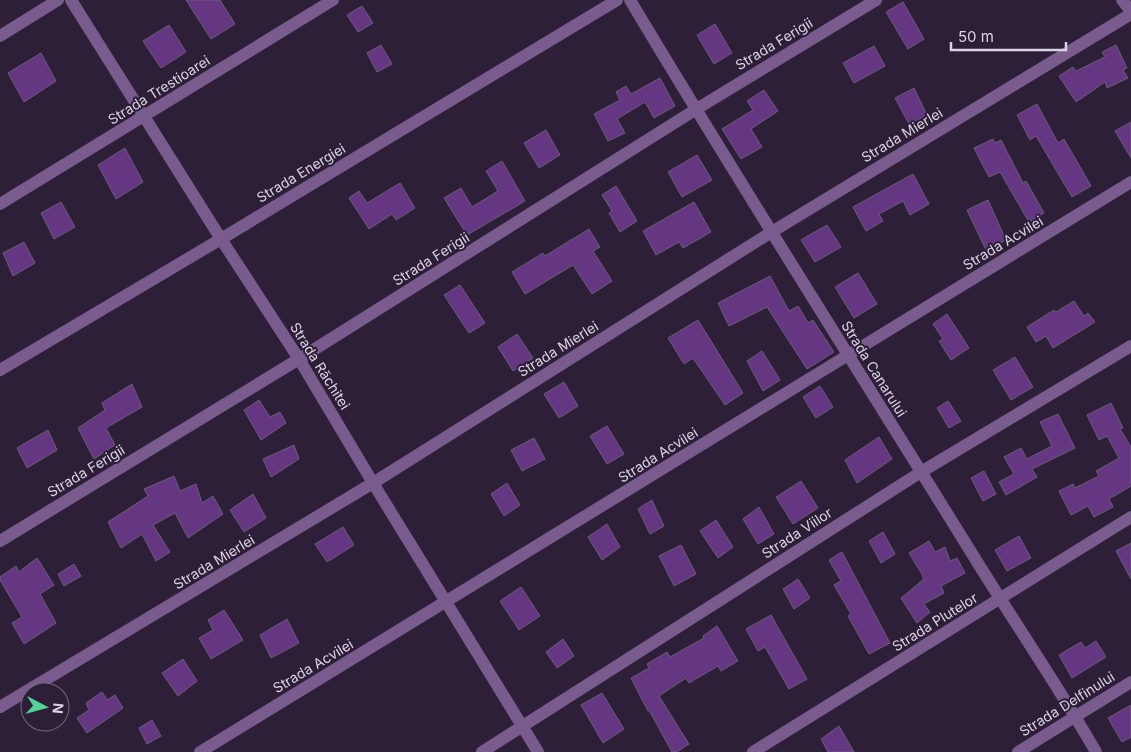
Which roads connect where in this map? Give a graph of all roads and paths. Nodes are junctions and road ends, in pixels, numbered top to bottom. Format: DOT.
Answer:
graph roads {
  1 [pos="58,0"];
  2 [pos="71,0"];
  3 [pos="333,0"];
  4 [pos="617,0"];
  5 [pos="630,0"];
  6 [pos="876,0"];
  7 [pos="1122,0"];
  8 [pos="1131,13"];
  9 [pos="0,36"];
  10 [pos="696,110"];
  11 [pos="143,117"];
  12 [pos="1131,182"];
  13 [pos="0,204"];
  14 [pos="770,232"];
  15 [pos="220,239"];
  16 [pos="1131,346"];
  17 [pos="847,355"];
  18 [pos="300,358"];
  19 [pos="0,370"];
  20 [pos="921,472"];
  21 [pos="373,484"];
  22 [pos="1131,517"];
  23 [pos="0,541"];
  24 [pos="1000,599"];
  25 [pos="447,602"];
  26 [pos="1131,682"];
  27 [pos="0,708"];
  28 [pos="1075,716"];
  29 [pos="522,728"];
  30 [pos="200,752"];
  31 [pos="482,752"];
  32 [pos="538,752"];
  33 [pos="754,752"];
  34 [pos="1018,752"];
  35 [pos="1096,752"];
  1 -- 9 [label="street"];
  2 -- 11 [label="street, Strada Răchitei"];
  3 -- 11 [label="street, Strada Trestioarei"];
  4 -- 15 [label="street, Strada Energiei"];
  5 -- 10 [label="street, Strada Canarului"];
  6 -- 10 [label="street, Strada Ferigii"];
  7 -- 8 [label="street"];
  8 -- 14 [label="street, Strada Mierlei"];
  10 -- 14 [label="street, Strada Canarului"];
  10 -- 18 [label="street, Strada Ferigii"];
  11 -- 13 [label="street, Strada Trestioarei"];
  11 -- 15 [label="street, Strada Răchitei"];
  12 -- 17 [label="street, Strada Acvilei"];
  14 -- 17 [label="street, Strada Canarului"];
  14 -- 21 [label="street, Strada Mierlei"];
  15 -- 18 [label="street, Strada Răchitei"];
  15 -- 19 [label="street, Strada Energiei"];
  16 -- 20 [label="street, Strada Viilor"];
  17 -- 20 [label="street, Strada Canarului"];
  17 -- 25 [label="street, Strada Acvilei"];
  18 -- 21 [label="street, Strada Răchitei"];
  18 -- 23 [label="street, Strada Ferigii"];
  20 -- 24 [label="street, Strada Canarului"];
  20 -- 29 [label="street, Strada Viilor"];
  21 -- 25 [label="street, Strada Răchitei"];
  21 -- 27 [label="street, Strada Mierlei"];
  22 -- 24 [label="street, Strada Plutelor"];
  24 -- 28 [label="street, Strada Canarului"];
  24 -- 33 [label="street, Strada Plutelor"];
  25 -- 29 [label="street, Strada Răchitei"];
  25 -- 30 [label="street, Strada Acvilei"];
  26 -- 28 [label="street, Strada Delfinului"];
  28 -- 34 [label="street, Strada Delfinului"];
  28 -- 35 [label="street, Strada Canarului"];
  29 -- 31 [label="street, Strada Viilor"];
  29 -- 32 [label="street, Strada Răchitei"];
}
